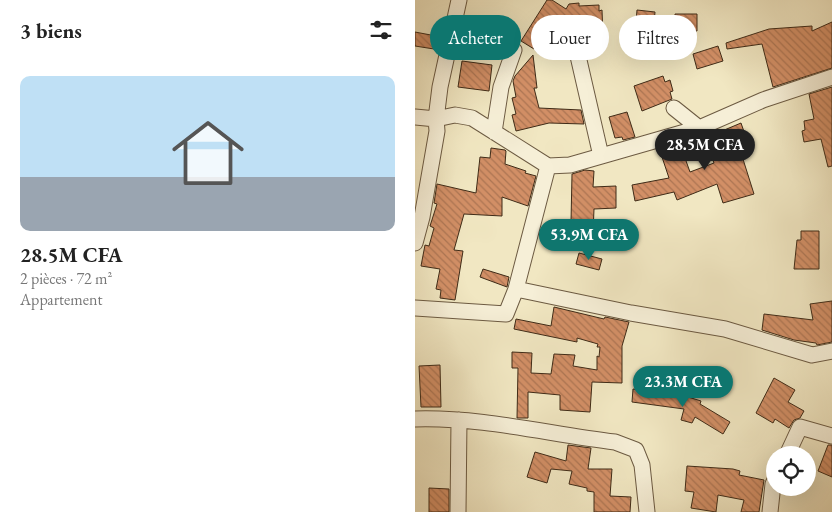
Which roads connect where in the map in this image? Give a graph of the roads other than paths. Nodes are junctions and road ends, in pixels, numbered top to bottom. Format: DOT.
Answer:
graph roads {
  1 [pos="459,0"];
  2 [pos="510,60"];
  3 [pos="579,60"];
  4 [pos="832,77"];
  5 [pos="674,108"];
  6 [pos="415,117"];
  7 [pos="436,119"];
  8 [pos="699,128"];
  9 [pos="494,132"];
  10 [pos="601,156"];
  11 [pos="548,166"];
  12 [pos="415,243"];
  13 [pos="516,289"];
  14 [pos="415,308"];
  15 [pos="832,351"];
  16 [pos="415,419"];
  17 [pos="459,420"];
  18 [pos="832,436"];
  19 [pos="791,446"];
  20 [pos="772,496"];
  21 [pos="458,512"];
  22 [pos="647,512"];
  23 [pos="770,512"];
  1 -- 7 [label="street"];
  2 -- 9 [label="street"];
  3 -- 10 [label="street"];
  4 -- 8 [label="street"];
  5 -- 8 [label="street"];
  6 -- 7 [label="street"];
  7 -- 9 [label="street"];
  7 -- 12 [label="street"];
  8 -- 10 [label="street"];
  9 -- 11 [label="street"];
  10 -- 11 [label="street"];
  11 -- 13 [label="street"];
  13 -- 14 [label="street"];
  13 -- 15 [label="street"];
  16 -- 17 [label="street"];
  17 -- 21 [label="street"];
  17 -- 22 [label="street"];
  18 -- 19 [label="street"];
  20 -- 23 [label="street"];
}
